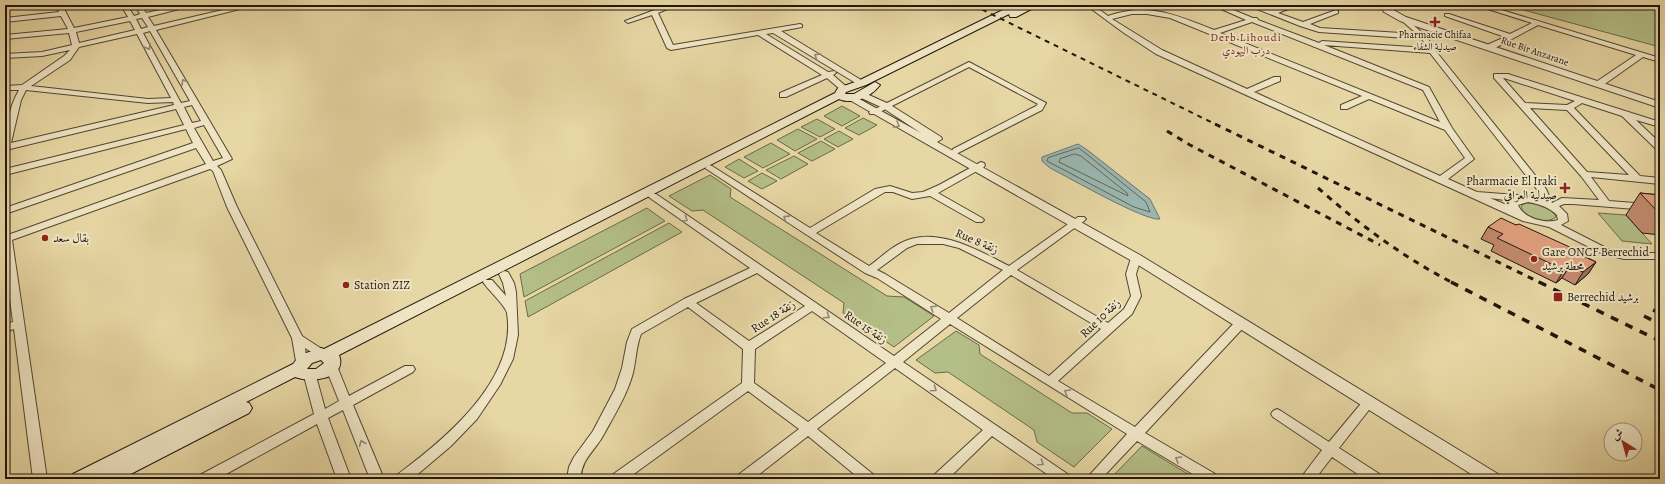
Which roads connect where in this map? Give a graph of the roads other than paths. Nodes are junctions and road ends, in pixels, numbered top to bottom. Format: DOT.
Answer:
graph roads {
  1 [pos="59,5"];
  2 [pos="124,5"];
  3 [pos="138,5"];
  4 [pos="192,5"];
  5 [pos="253,5"];
  6 [pos="1020,5"];
  7 [pos="1034,5"];
  8 [pos="1089,5"];
  9 [pos="1215,5"];
  10 [pos="1250,5"];
  11 [pos="1295,5"];
  12 [pos="1384,5"];
  13 [pos="1396,5"];
  14 [pos="1478,5"];
  15 [pos="671,6"];
  16 [pos="654,12"];
  17 [pos="1336,12"];
  18 [pos="1271,13"];
  19 [pos="63,14"];
  20 [pos="1447,15"];
  21 [pos="144,16"];
  22 [pos="132,18"];
  23 [pos="1108,18"];
  24 [pos="1403,19"];
  25 [pos="5,20"];
  26 [pos="1252,20"];
  27 [pos="628,21"];
  28 [pos="1538,23"];
  29 [pos="1302,25"];
  30 [pos="800,26"];
  31 [pos="151,29"];
  32 [pos="774,30"];
  33 [pos="72,31"];
  34 [pos="139,32"];
  35 [pos="759,33"];
  36 [pos="1213,33"];
  37 [pos="1512,36"];
  38 [pos="5,37"];
  39 [pos="1424,37"];
  40 [pos="1312,42"];
  41 [pos="76,46"];
  42 [pos="1490,47"];
  43 [pos="1432,51"];
  44 [pos="1641,55"];
  45 [pos="5,56"];
  46 [pos="1660,60"];
  47 [pos="839,70"];
  48 [pos="828,75"];
  49 [pos="1277,79"];
  50 [pos="1599,84"];
  51 [pos="24,87"];
  52 [pos="5,88"];
  53 [pos="852,92"];
  54 [pos="1247,92"];
  55 [pos="783,95"];
  56 [pos="1368,96"];
  57 [pos="1581,100"];
  58 [pos="195,102"];
  59 [pos="178,103"];
  60 [pos="1522,105"];
  61 [pos="1660,105"];
  62 [pos="886,106"];
  63 [pos="1344,107"];
  64 [pos="1569,108"];
  65 [pos="873,112"];
  66 [pos="1625,114"];
  67 [pos="9,118"];
  68 [pos="206,122"];
  69 [pos="1660,125"];
  70 [pos="190,126"];
  71 [pos="1448,128"];
  72 [pos="198,144"];
  73 [pos="5,148"];
  74 [pos="1660,148"];
  75 [pos="956,151"];
  76 [pos="214,167"];
  77 [pos="978,167"];
  78 [pos="709,168"];
  79 [pos="5,172"];
  80 [pos="1584,174"];
  81 [pos="1637,178"];
  82 [pos="1440,180"];
  83 [pos="1660,181"];
  84 [pos="930,192"];
  85 [pos="1468,192"];
  86 [pos="653,196"];
  87 [pos="1528,200"];
  88 [pos="1606,203"];
  89 [pos="1549,205"];
  90 [pos="1660,208"];
  91 [pos="5,212"];
  92 [pos="1527,218"];
  93 [pos="978,220"];
  94 [pos="1077,221"];
  95 [pos="1551,224"];
  96 [pos="809,233"];
  97 [pos="6,238"];
  98 [pos="1660,256"];
  99 [pos="1136,258"];
  100 [pos="757,269"];
  101 [pos="1010,270"];
  102 [pos="869,271"];
  103 [pos="504,274"];
  104 [pos="488,282"];
  105 [pos="1191,290"];
  106 [pos="688,302"];
  107 [pos="812,306"];
  108 [pos="512,311"];
  109 [pos="950,319"];
  110 [pos="19,324"];
  111 [pos="1240,324"];
  112 [pos="5,328"];
  113 [pos="1109,329"];
  114 [pos="298,338"];
  115 [pos="749,347"];
  116 [pos="328,359"];
  117 [pos="895,362"];
  118 [pos="409,369"];
  119 [pos="304,371"];
  120 [pos="1050,382"];
  121 [pos="748,385"];
  122 [pos="1368,403"];
  123 [pos="345,404"];
  124 [pos="1277,414"];
  125 [pos="321,417"];
  126 [pos="808,429"];
  127 [pos="992,429"];
  128 [pos="1136,433"];
  129 [pos="1330,450"];
  130 [pos="40,479"];
  131 [pos="80,479"];
  132 [pos="104,479"];
  133 [pos="205,479"];
  134 [pos="344,479"];
  135 [pos="377,479"];
  136 [pos="402,479"];
  137 [pos="574,479"];
  138 [pos="617,479"];
  139 [pos="743,479"];
  140 [pos="869,479"];
  141 [pos="939,479"];
  142 [pos="1064,479"];
  143 [pos="1093,479"];
  144 [pos="1212,479"];
  145 [pos="1307,479"];
  146 [pos="1376,479"];
  147 [pos="1492,479"];
  1 -- 19 [label="street"];
  2 -- 22 [label="street"];
  3 -- 21 [label="street"];
  4 -- 21 [label="street"];
  5 -- 31 [label="street"];
  6 -- 53 [label="main road"];
  7 -- 53 [label="main road"];
  8 -- 23 [label="street"];
  9 -- 26 [label="street"];
  10 -- 18 [label="street"];
  11 -- 18 [label="street"];
  12 -- 24 [label="street, Rue Bir Anzarane"];
  13 -- 24 [label="street"];
  14 -- 28 [label="street"];
  15 -- 16 [label="street"];
  16 -- 27 [label="street"];
  16 -- 35 [label="street"];
  17 -- 29 [label="street"];
  18 -- 26 [label="street"];
  18 -- 29 [label="street"];
  19 -- 25 [label="street"];
  19 -- 33 [label="street"];
  20 -- 37 [label="street"];
  21 -- 22 [label="street"];
  21 -- 31 [label="street"];
  22 -- 33 [label="street"];
  22 -- 34 [label="street"];
  23 -- 36 [label="street"];
  23 -- 54 [label="street"];
  24 -- 39 [label="street"];
  24 -- 42 [label="street, Rue Bir Anzarane"];
  26 -- 36 [label="street"];
  26 -- 40 [label="street"];
  28 -- 37 [label="street"];
  28 -- 44 [label="street"];
  29 -- 39 [label="street"];
  30 -- 32 [label="street"];
  31 -- 34 [label="street"];
  58 -- 31 [label="street, one-way"];
  32 -- 35 [label="street"];
  47 -- 32 [label="street, one-way"];
  33 -- 38 [label="street"];
  33 -- 41 [label="street"];
  34 -- 41 [label="street"];
  34 -- 59 [label="street, one-way"];
  35 -- 48 [label="street"];
  36 -- 56 [label="street"];
  37 -- 42 [label="street"];
  39 -- 43 [label="street"];
  40 -- 43 [label="street"];
  40 -- 71 [label="street"];
  41 -- 45 [label="street"];
  41 -- 51 [label="street"];
  42 -- 50 [label="street, Rue Bir Anzarane"];
  43 -- 89 [label="street"];
  44 -- 46 [label="street"];
  44 -- 50 [label="street"];
  47 -- 48 [label="street"];
  47 -- 53 [label="street"];
  48 -- 53 [label="street"];
  48 -- 55 [label="street"];
  49 -- 54 [label="street"];
  50 -- 61 [label="street, Rue Bir Anzarane"];
  51 -- 52 [label="street"];
  51 -- 59 [label="street"];
  51 -- 67 [label="street"];
  53 -- 62 [label="street"];
  53 -- 65 [label="street"];
  53 -- 78 [label="main road"];
  53 -- 116 [label="main road"];
  54 -- 82 [label="street"];
  56 -- 63 [label="street"];
  56 -- 71 [label="street"];
  57 -- 60 [label="street"];
  57 -- 64 [label="street"];
  57 -- 66 [label="street"];
  58 -- 59 [label="street"];
  58 -- 68 [label="street"];
  59 -- 70 [label="street"];
  59 -- 73 [label="street"];
  60 -- 64 [label="street"];
  60 -- 80 [label="street"];
  62 -- 65 [label="street"];
  62 -- 75 [label="street"];
  62 -- 75 [label="street"];
  64 -- 81 [label="street"];
  65 -- 77 [label="street, one-way"];
  66 -- 69 [label="street"];
  66 -- 74 [label="street"];
  67 -- 73 [label="street"];
  68 -- 70 [label="street"];
  68 -- 76 [label="street"];
  70 -- 72 [label="street"];
  70 -- 79 [label="street"];
  71 -- 82 [label="street"];
  72 -- 76 [label="street"];
  72 -- 91 [label="street"];
  75 -- 77 [label="street"];
  76 -- 97 [label="street"];
  76 -- 114 [label="street"];
  77 -- 84 [label="street"];
  77 -- 94 [label="street"];
  78 -- 86 [label="main road"];
  96 -- 78 [label="street, one-way"];
  80 -- 81 [label="street"];
  80 -- 88 [label="street"];
  81 -- 83 [label="street"];
  82 -- 85 [label="street"];
  84 -- 93 [label="street"];
  84 -- 96 [label="street"];
  85 -- 87 [label="street"];
  85 -- 92 [label="street"];
  86 -- 100 [label="street, Rue 15 زنقة, one-way"];
  86 -- 103 [label="main road"];
  87 -- 89 [label="street"];
  87 -- 92 [label="street"];
  88 -- 89 [label="street"];
  88 -- 90 [label="street"];
  89 -- 95 [label="street"];
  92 -- 95 [label="street"];
  94 -- 99 [label="street"];
  94 -- 101 [label="street"];
  94 -- 105 [label="street"];
  95 -- 98 [label="street"];
  96 -- 102 [label="street"];
  97 -- 110 [label="street"];
  99 -- 105 [label="street"];
  99 -- 113 [label="street, Rue 10 زنقة"];
  100 -- 106 [label="street"];
  100 -- 107 [label="street, Rue 15 زنقة"];
  101 -- 102 [label="street, Rue 8 زنقة"];
  101 -- 109 [label="street"];
  101 -- 113 [label="street, Rue 8 زنقة"];
  109 -- 102 [label="street, one-way"];
  103 -- 104 [label="main road"];
  103 -- 108 [label="street"];
  104 -- 108 [label="street"];
  104 -- 116 [label="main road"];
  105 -- 111 [label="street"];
  106 -- 115 [label="street"];
  106 -- 137 [label="street"];
  107 -- 115 [label="street, Rue 18 زنقة"];
  107 -- 117 [label="street, Rue 15 زنقة, one-way"];
  108 -- 136 [label="street"];
  109 -- 117 [label="street"];
  109 -- 120 [label="street"];
  110 -- 112 [label="street"];
  110 -- 130 [label="street"];
  111 -- 122 [label="street"];
  111 -- 128 [label="street"];
  113 -- 120 [label="street, Rue 10 زنقة"];
  114 -- 116 [label="street"];
  114 -- 119 [label="street"];
  115 -- 121 [label="street"];
  116 -- 119 [label="main road"];
  116 -- 123 [label="street"];
  117 -- 126 [label="street"];
  117 -- 127 [label="street, Rue 15 زنقة, one-way"];
  118 -- 123 [label="street"];
  119 -- 125 [label="street"];
  119 -- 131 [label="main road"];
  119 -- 132 [label="main road"];
  128 -- 120 [label="street, one-way"];
  121 -- 126 [label="street"];
  121 -- 138 [label="street"];
  122 -- 129 [label="street"];
  122 -- 147 [label="street"];
  123 -- 125 [label="street"];
  135 -- 123 [label="street, one-way"];
  124 -- 129 [label="street"];
  125 -- 133 [label="street"];
  125 -- 134 [label="street"];
  126 -- 139 [label="street"];
  126 -- 140 [label="street"];
  127 -- 141 [label="street"];
  127 -- 142 [label="street, Rue 15 زنقة, one-way"];
  128 -- 143 [label="street"];
  144 -- 128 [label="street, one-way"];
  129 -- 145 [label="street"];
  129 -- 146 [label="street"];
}
